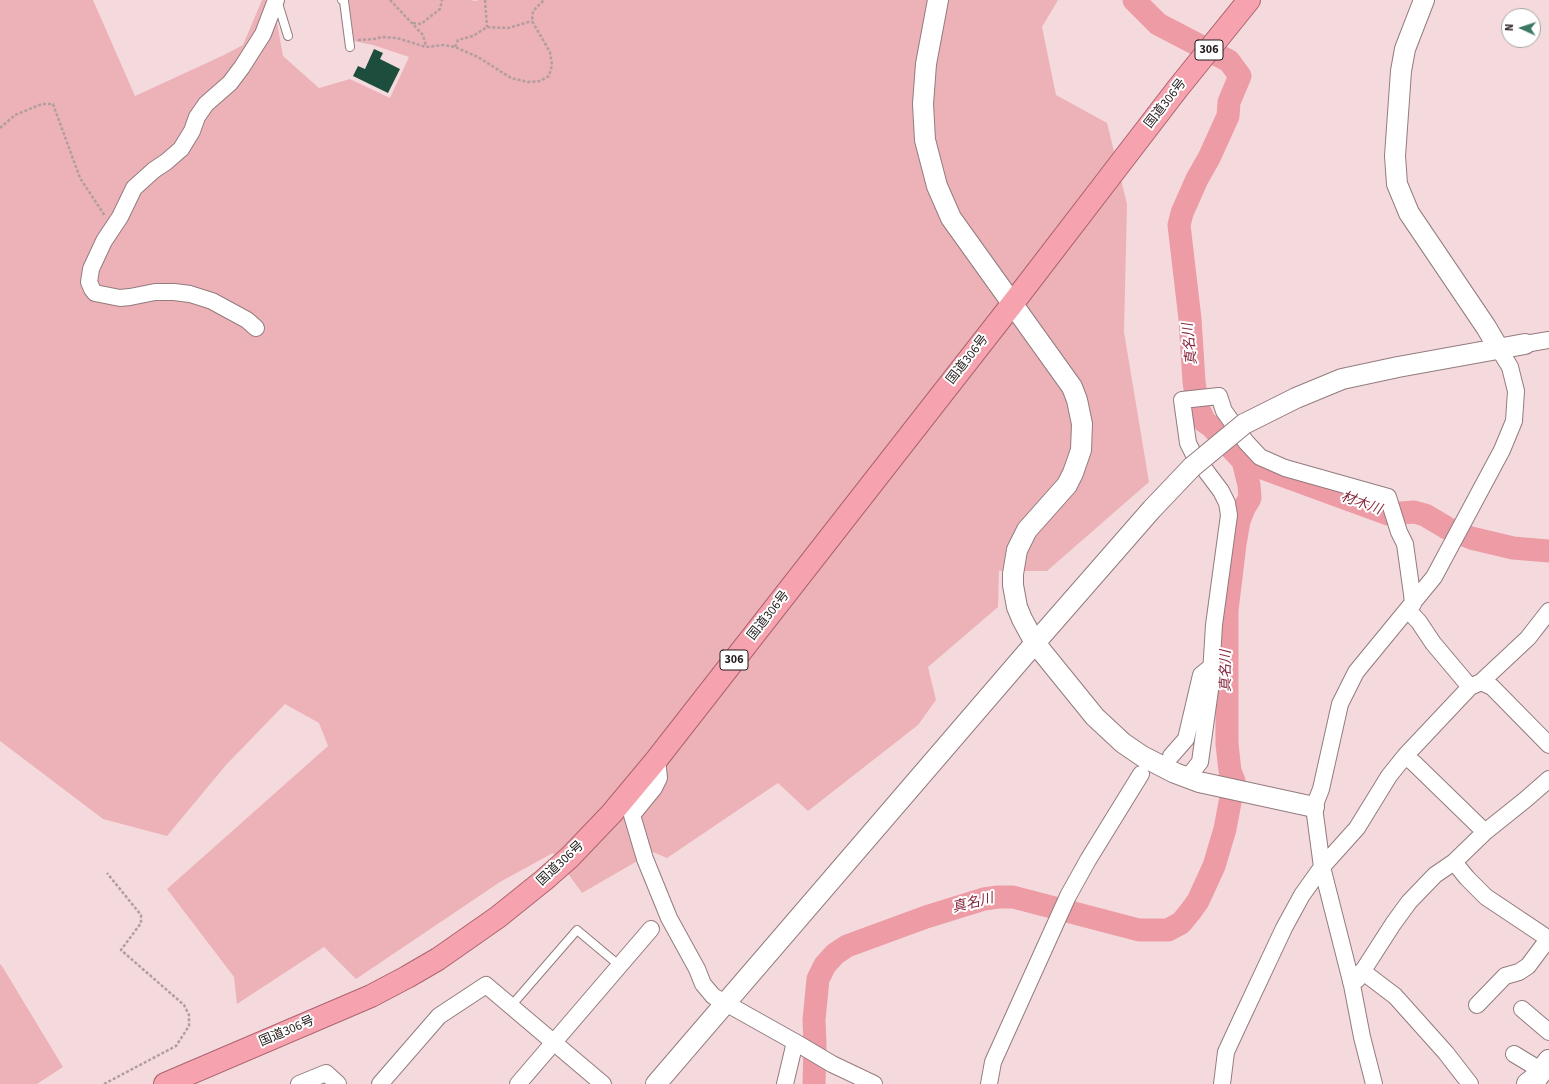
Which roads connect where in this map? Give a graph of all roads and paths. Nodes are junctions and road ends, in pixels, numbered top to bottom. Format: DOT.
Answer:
graph roads {
  1 [pos="277,0"];
  2 [pos="342,0"];
  3 [pos="390,0"];
  4 [pos="442,0"];
  5 [pos="485,0"];
  6 [pos="542,0"];
  7 [pos="938,0"];
  8 [pos="1424,0"];
  9 [pos="1244,6"];
  10 [pos="532,21"];
  11 [pos="412,23"];
  12 [pos="487,28"];
  13 [pos="288,36"];
  14 [pos="358,40"];
  15 [pos="350,47"];
  16 [pos="426,47"];
  17 [pos="455,47"];
  18 [pos="0,128"];
  19 [pos="112,227"];
  20 [pos="1013,303"];
  21 [pos="256,328"];
  22 [pos="1549,340"];
  23 [pos="1525,344"];
  24 [pos="1499,349"];
  25 [pos="1410,607"];
  26 [pos="1549,611"];
  27 [pos="1035,644"];
  28 [pos="1212,666"];
  29 [pos="1476,684"];
  30 [pos="1549,745"];
  31 [pos="1171,756"];
  32 [pos="1405,756"];
  33 [pos="657,759"];
  34 [pos="1141,774"];
  35 [pos="1180,776"];
  36 [pos="1549,779"];
  37 [pos="1314,807"];
  38 [pos="1485,832"];
  39 [pos="1454,862"];
  40 [pos="1322,867"];
  41 [pos="107,873"];
  42 [pos="651,928"];
  43 [pos="1549,938"];
  44 [pos="620,966"];
  45 [pos="1356,976"];
  46 [pos="726,1003"];
  47 [pos="1477,1005"];
  48 [pos="511,1006"];
  49 [pos="1522,1009"];
  50 [pos="1549,1032"];
  51 [pos="554,1042"];
  52 [pos="799,1044"];
  53 [pos="1514,1054"];
  54 [pos="1540,1072"];
  55 [pos="104,1084"];
  56 [pos="165,1084"];
  57 [pos="299,1084"];
  58 [pos="338,1084"];
  59 [pos="380,1084"];
  60 [pos="518,1084"];
  61 [pos="603,1084"];
  62 [pos="656,1084"];
  63 [pos="786,1084"];
  64 [pos="874,1084"];
  65 [pos="989,1084"];
  66 [pos="1222,1084"];
  67 [pos="1374,1084"];
  68 [pos="1470,1084"];
  1 -- 13 [label="lane"];
  1 -- 19 [label="street"];
  2 -- 15 [label="lane"];
  3 -- 11 [label="path"];
  4 -- 11 [label="path"];
  5 -- 12 [label="path"];
  6 -- 10 [label="path"];
  7 -- 20 [label="street"];
  8 -- 24 [label="street"];
  9 -- 20 [label="highway, 国道306号 / 306"];
  10 -- 12 [label="path"];
  10 -- 17 [label="path"];
  11 -- 16 [label="path"];
  12 -- 17 [label="path"];
  14 -- 16 [label="path"];
  16 -- 17 [label="path"];
  18 -- 19 [label="path"];
  19 -- 21 [label="street"];
  20 -- 27 [label="street"];
  20 -- 33 [label="highway, 国道306号 / 306"];
  22 -- 23 [label="street"];
  23 -- 24 [label="street"];
  24 -- 25 [label="street"];
  24 -- 27 [label="street, bridge"];
  25 -- 28 [label="street"];
  25 -- 29 [label="street"];
  25 -- 37 [label="street"];
  26 -- 29 [label="street"];
  27 -- 35 [label="street"];
  27 -- 46 [label="street"];
  28 -- 31 [label="street"];
  28 -- 35 [label="street"];
  29 -- 30 [label="street"];
  29 -- 32 [label="street"];
  32 -- 38 [label="street"];
  32 -- 40 [label="street"];
  33 -- 46 [label="street"];
  33 -- 56 [label="highway, 国道306号 / 306"];
  34 -- 65 [label="street"];
  35 -- 37 [label="street"];
  36 -- 38 [label="street"];
  37 -- 40 [label="street"];
  38 -- 39 [label="street"];
  39 -- 43 [label="street"];
  39 -- 45 [label="street"];
  40 -- 45 [label="street"];
  40 -- 66 [label="street"];
  41 -- 55 [label="path"];
  42 -- 44 [label="street"];
  43 -- 47 [label="street"];
  44 -- 48 [label="lane"];
  44 -- 51 [label="street"];
  45 -- 67 [label="street"];
  45 -- 68 [label="street"];
  46 -- 52 [label="street"];
  46 -- 62 [label="street"];
  48 -- 51 [label="street"];
  48 -- 59 [label="street"];
  49 -- 50 [label="street"];
  51 -- 60 [label="street"];
  51 -- 61 [label="street"];
  52 -- 63 [label="street"];
  52 -- 64 [label="street"];
  53 -- 54 [label="street"];
  57 -- 58 [label="street"];
}
